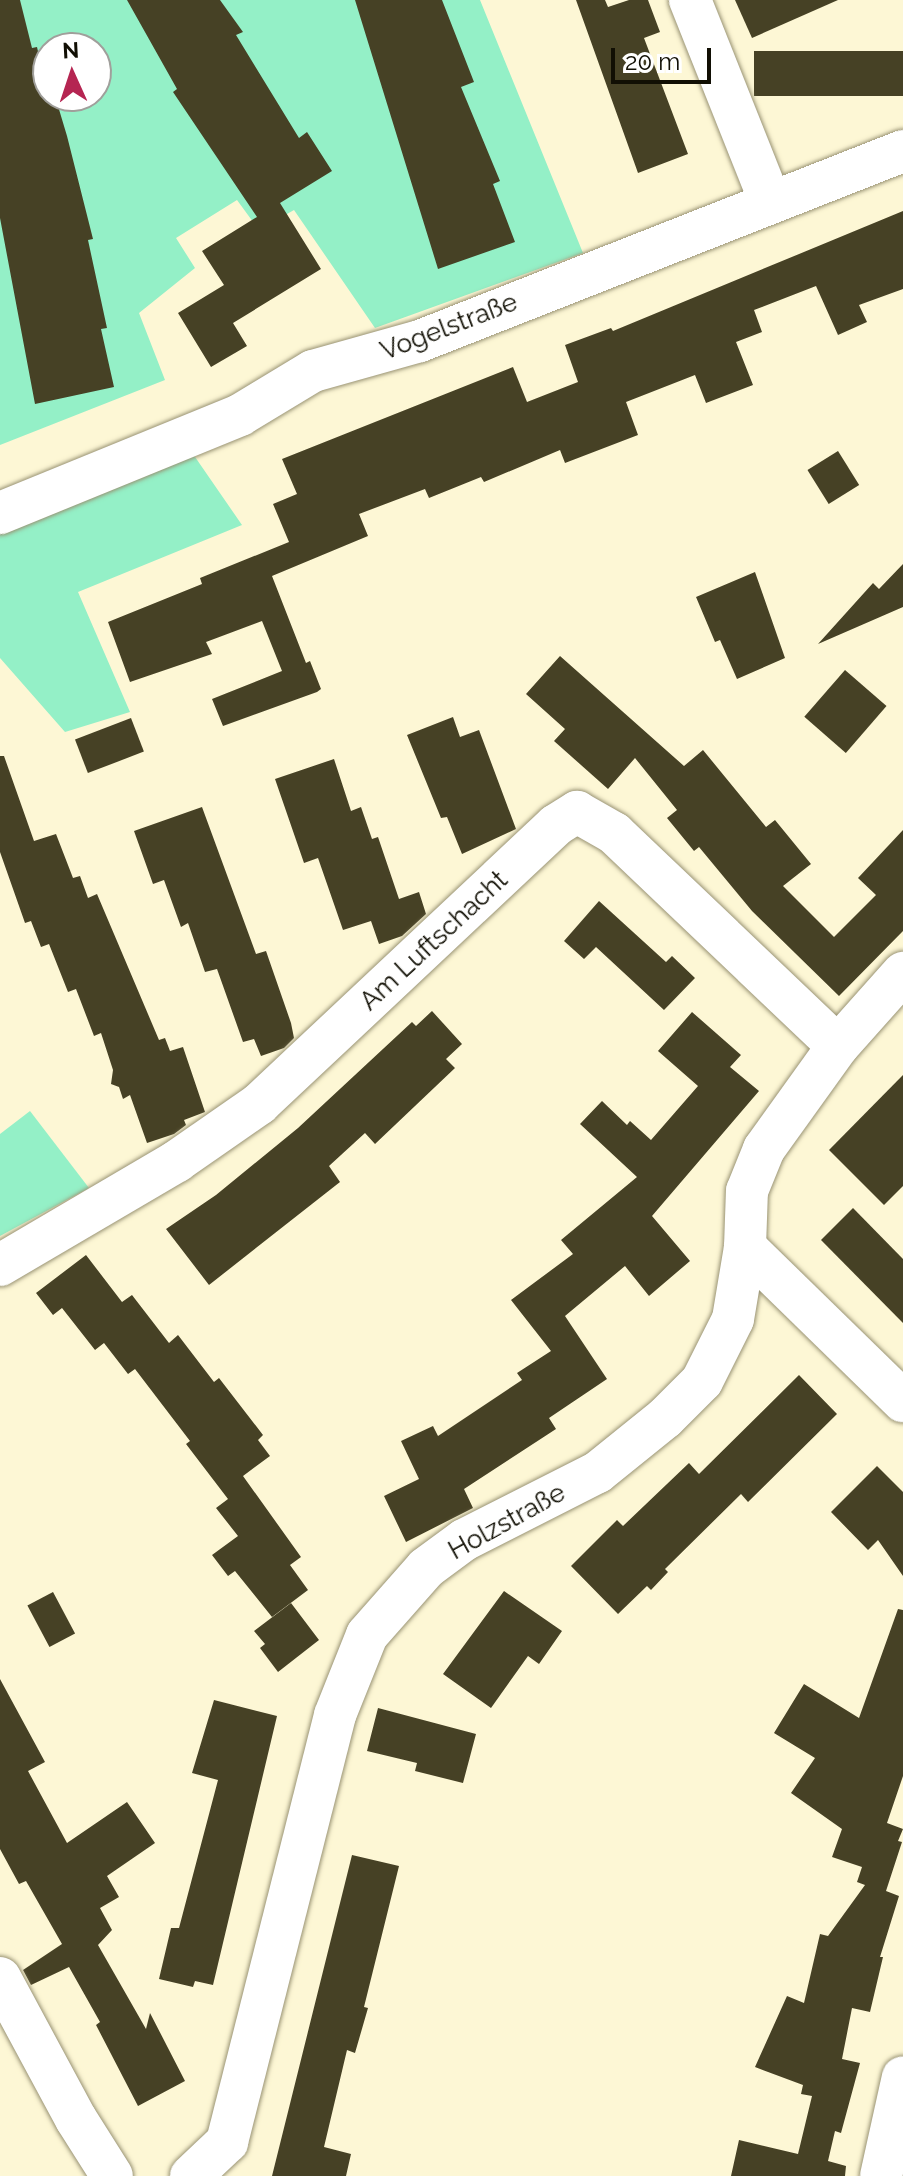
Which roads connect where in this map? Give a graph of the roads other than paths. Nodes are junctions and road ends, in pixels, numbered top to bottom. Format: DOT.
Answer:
graph roads {
  1 [pos="690,0"];
  2 [pos="903,151"];
  3 [pos="770,201"];
  4 [pos="0,513"];
  5 [pos="903,973"];
  6 [pos="838,1046"];
  7 [pos="745,1247"];
  8 [pos="0,1265"];
  9 [pos="903,1401"];
  10 [pos="0,1978"];
  11 [pos="903,2077"];
  12 [pos="112,2176"];
  13 [pos="191,2176"];
  14 [pos="881,2176"];
  1 -- 3 [label="street"];
  2 -- 3 [label="street, Vogelstraße"];
  3 -- 4 [label="street, Vogelstraße"];
  5 -- 6 [label="street, Holzstraße"];
  6 -- 7 [label="street, Holzstraße"];
  6 -- 8 [label="street, Am Luftschacht"];
  7 -- 9 [label="street"];
  7 -- 13 [label="street, Holzstraße"];
  10 -- 12 [label="street"];
  11 -- 14 [label="street"];
}
